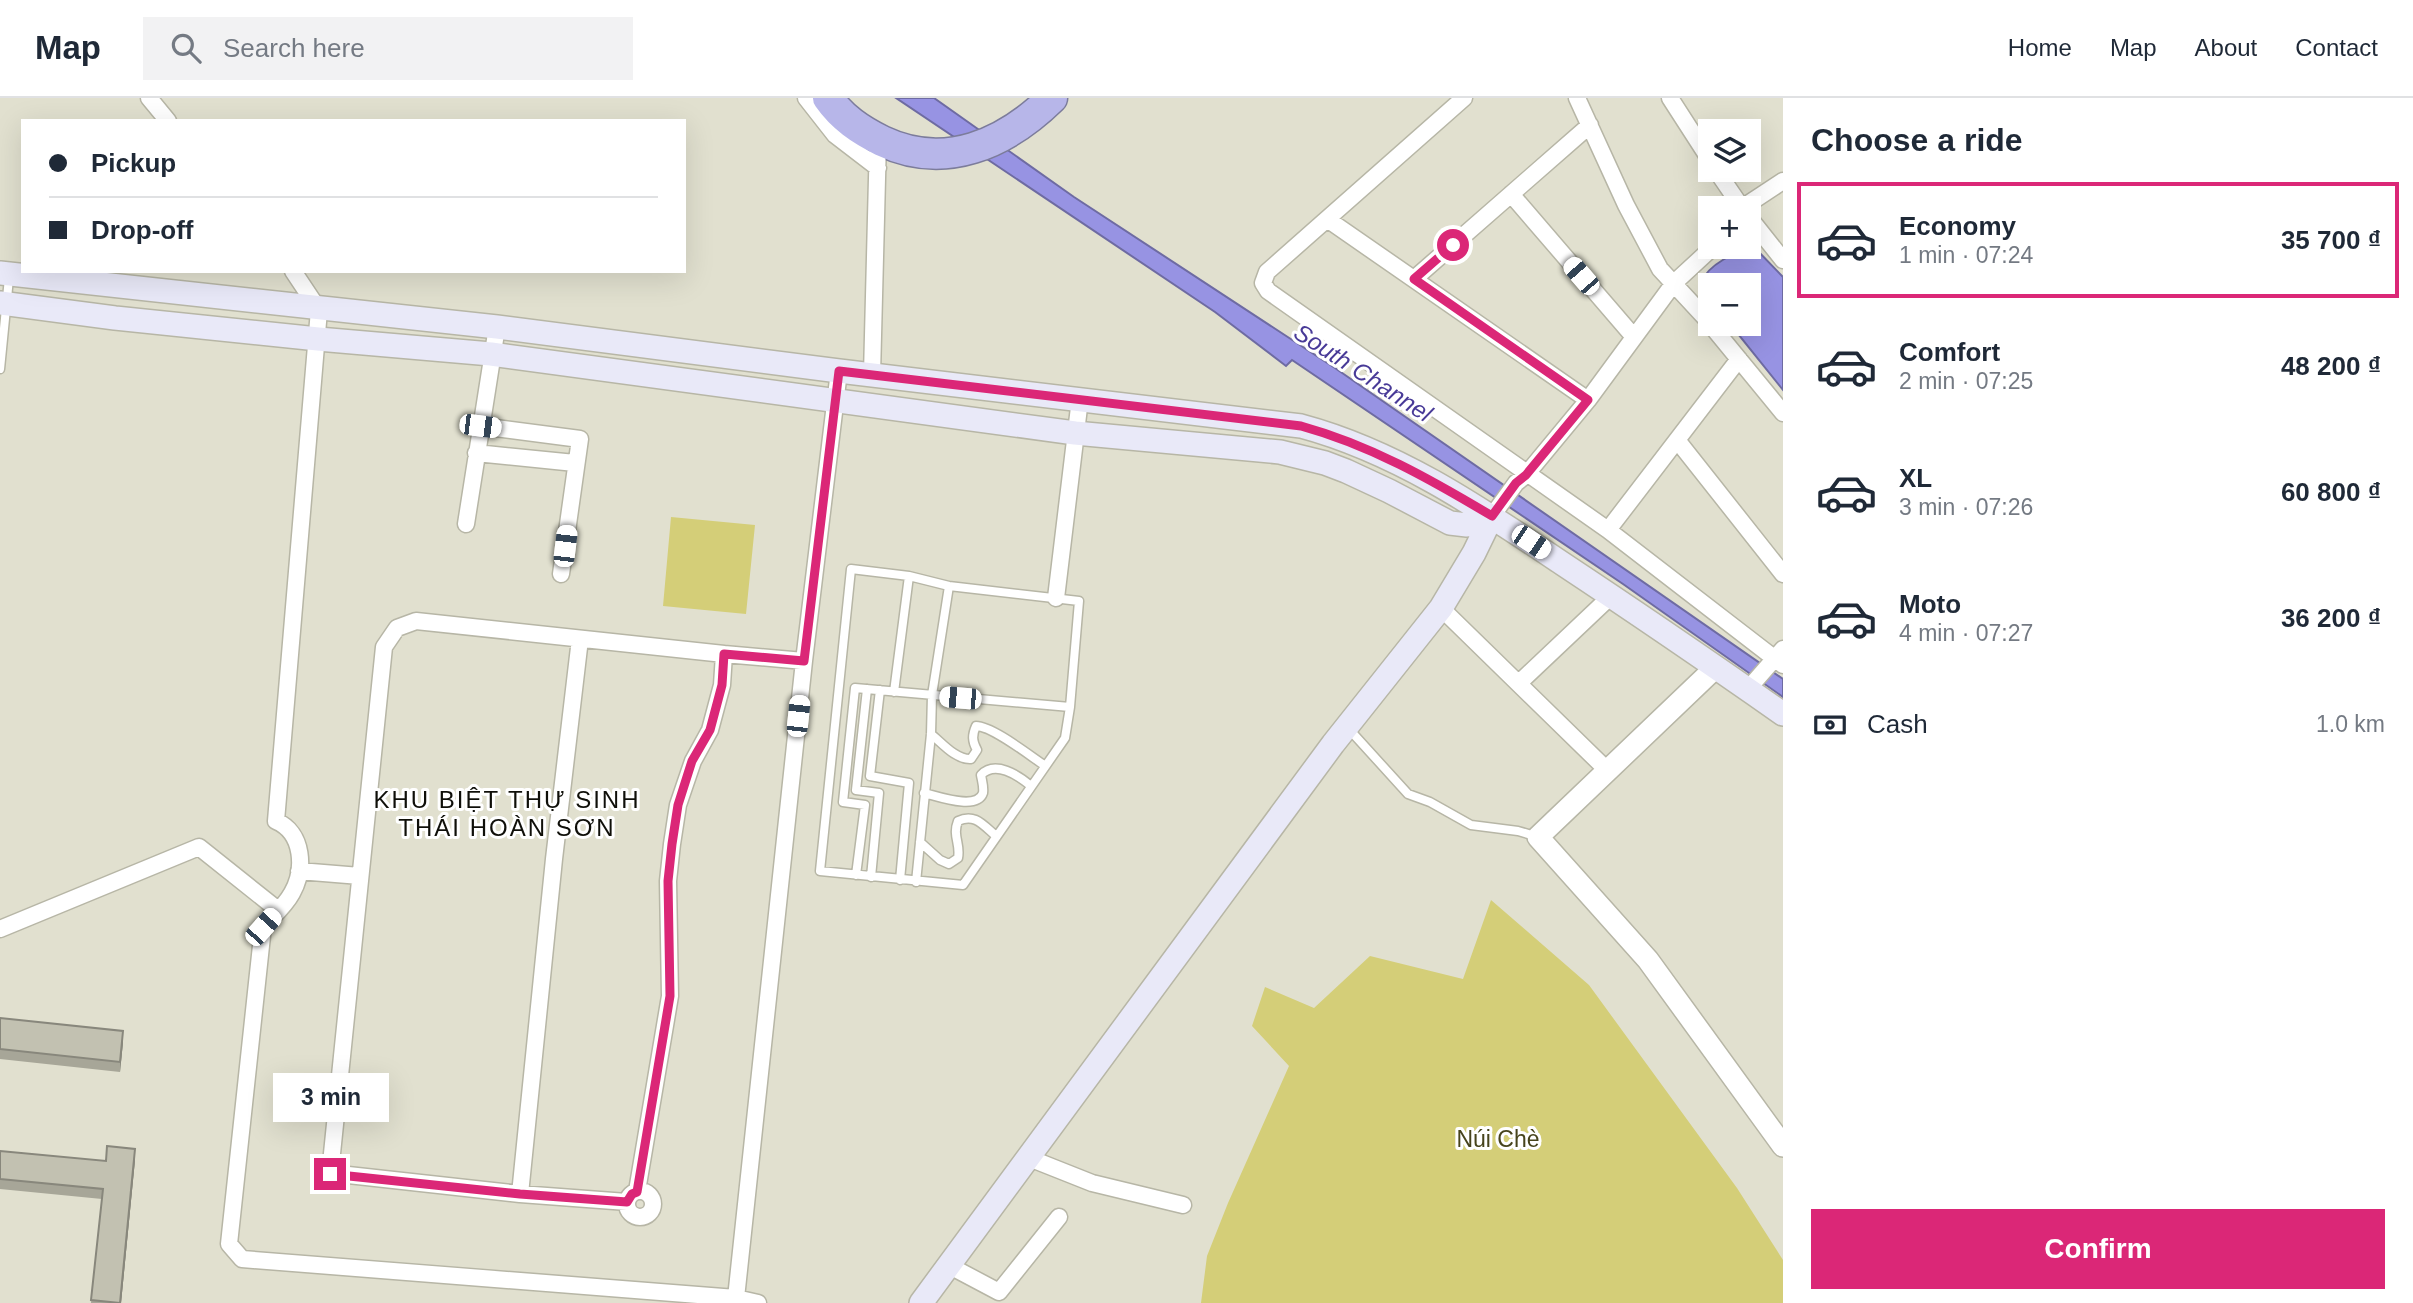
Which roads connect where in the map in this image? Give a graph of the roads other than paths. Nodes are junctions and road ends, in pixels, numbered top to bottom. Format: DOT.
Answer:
graph roads {
  1 [pos="149,98"];
  2 [pos="806,98"];
  3 [pos="828,98"];
  4 [pos="1052,98"];
  5 [pos="1464,98"];
  6 [pos="1577,98"];
  7 [pos="1670,98"];
  8 [pos="166,119"];
  9 [pos="1590,125"];
  10 [pos="1698,141"];
  11 [pos="878,153"];
  12 [pos="1783,181"];
  13 [pos="1511,194"];
  14 [pos="1761,201"];
  15 [pos="1327,219"];
  16 [pos="1761,233"];
  17 [pos="1700,259"];
  18 [pos="1783,260"];
  19 [pos="294,273"];
  20 [pos="5,274"];
  21 [pos="1414,279"];
  22 [pos="1674,283"];
  23 [pos="3,303"];
  24 [pos="319,310"];
  25 [pos="1698,310"];
  26 [pos="496,327"];
  27 [pos="1720,336"];
  28 [pos="1634,337"];
  29 [pos="318,339"];
  30 [pos="491,354"];
  31 [pos="1739,359"];
  32 [pos="0,369"];
  33 [pos="839,371"];
  34 [pos="872,375"];
  35 [pos="1080,400"];
  36 [pos="1588,400"];
  37 [pos="836,402"];
  38 [pos="1783,413"];
  39 [pos="480,426"];
  40 [pos="1075,433"];
  41 [pos="1677,440"];
  42 [pos="476,453"];
  43 [pos="575,464"];
  44 [pos="1521,479"];
  45 [pos="1492,516"];
  46 [pos="466,524"];
  47 [pos="1608,530"];
  48 [pos="561,573"];
  49 [pos="1783,573"];
  50 [pos="909,576"];
  51 [pos="949,586"];
  52 [pos="1611,596"];
  53 [pos="1056,598"];
  54 [pos="1441,608"];
  55 [pos="580,639"];
  56 [pos="724,654"];
  57 [pos="1777,659"];
  58 [pos="804,661"];
  59 [pos="1716,667"];
  60 [pos="1520,683"];
  61 [pos="867,689"];
  62 [pos="1748,689"];
  63 [pos="880,690"];
  64 [pos="894,692"];
  65 [pos="932,695"];
  66 [pos="1070,707"];
  67 [pos="1783,714"];
  68 [pos="1346,726"];
  69 [pos="931,734"];
  70 [pos="1044,765"];
  71 [pos="1608,771"];
  72 [pos="1031,786"];
  73 [pos="924,793"];
  74 [pos="996,836"];
  75 [pos="1538,837"];
  76 [pos="920,842"];
  77 [pos="299,871"];
  78 [pos="360,876"];
  79 [pos="856,876"];
  80 [pos="871,877"];
  81 [pos="900,880"];
  82 [pos="916,882"];
  83 [pos="278,910"];
  84 [pos="0,929"];
  85 [pos="1783,1146"];
  86 [pos="1029,1158"];
  87 [pos="520,1194"];
  88 [pos="1183,1205"];
  89 [pos="1059,1217"];
  90 [pos="948,1265"];
  91 [pos="736,1298"];
  92 [pos="758,1303"];
  93 [pos="921,1303"];
  1 -- 8 [label="street"];
  2 -- 11 [label="street"];
  3 -- 11 [label="highway"];
  4 -- 11 [label="highway"];
  5 -- 15 [label="street"];
  6 -- 9 [label="street"];
  7 -- 10 [label="street"];
  9 -- 13 [label="street"];
  9 -- 22 [label="street"];
  11 -- 34 [label="street"];
  12 -- 14 [label="street"];
  13 -- 21 [label="street"];
  13 -- 28 [label="street"];
  15 -- 21 [label="street"];
  15 -- 44 [label="street"];
  16 -- 18 [label="street"];
  17 -- 22 [label="street"];
  19 -- 24 [label="street"];
  20 -- 23 [label="lane"];
  20 -- 24 [label="main road"];
  21 -- 36 [label="street"];
  22 -- 25 [label="street"];
  22 -- 28 [label="street"];
  23 -- 29 [label="main road"];
  23 -- 32 [label="lane"];
  24 -- 26 [label="main road"];
  24 -- 29 [label="street"];
  26 -- 30 [label="street"];
  26 -- 33 [label="main road"];
  27 -- 31 [label="street"];
  28 -- 36 [label="street"];
  29 -- 30 [label="main road"];
  29 -- 77 [label="street"];
  30 -- 37 [label="main road"];
  30 -- 39 [label="street"];
  31 -- 38 [label="street"];
  31 -- 41 [label="street"];
  33 -- 34 [label="main road"];
  33 -- 37 [label="street"];
  34 -- 35 [label="main road"];
  35 -- 40 [label="street"];
  35 -- 45 [label="main road"];
  36 -- 44 [label="street"];
  37 -- 40 [label="main road"];
  37 -- 58 [label="street"];
  39 -- 42 [label="street"];
  39 -- 43 [label="street"];
  40 -- 45 [label="main road"];
  40 -- 53 [label="street"];
  41 -- 47 [label="street"];
  41 -- 49 [label="street"];
  42 -- 43 [label="street"];
  42 -- 46 [label="street"];
  43 -- 48 [label="street"];
  44 -- 45 [label="street"];
  44 -- 47 [label="street"];
  45 -- 52 [label="main road"];
  45 -- 54 [label="main road"];
  47 -- 57 [label="street"];
  50 -- 51 [label="lane"];
  50 -- 64 [label="lane"];
  50 -- 79 [label="lane"];
  51 -- 53 [label="lane"];
  51 -- 65 [label="lane"];
  52 -- 59 [label="main road"];
  52 -- 60 [label="street"];
  53 -- 66 [label="lane"];
  54 -- 60 [label="street"];
  54 -- 68 [label="main road"];
  55 -- 56 [label="street"];
  55 -- 78 [label="street"];
  55 -- 87 [label="street"];
  56 -- 58 [label="street"];
  56 -- 87 [label="street"];
  57 -- 62 [label="street"];
  58 -- 91 [label="street"];
  59 -- 62 [label="main road"];
  59 -- 71 [label="street"];
  60 -- 71 [label="street"];
  61 -- 63 [label="lane"];
  61 -- 79 [label="lane"];
  61 -- 80 [label="lane"];
  62 -- 67 [label="main road"];
  63 -- 64 [label="lane"];
  63 -- 81 [label="lane"];
  64 -- 65 [label="lane"];
  65 -- 66 [label="lane"];
  65 -- 69 [label="lane"];
  66 -- 70 [label="lane"];
  68 -- 75 [label="lane"];
  68 -- 86 [label="main road"];
  69 -- 70 [label="lane"];
  69 -- 73 [label="lane"];
  70 -- 72 [label="lane"];
  71 -- 75 [label="street"];
  72 -- 73 [label="lane"];
  72 -- 74 [label="lane"];
  73 -- 76 [label="lane"];
  74 -- 76 [label="lane"];
  74 -- 82 [label="lane"];
  75 -- 85 [label="street"];
  76 -- 82 [label="lane"];
  77 -- 78 [label="street"];
  77 -- 83 [label="street"];
  78 -- 87 [label="street"];
  79 -- 80 [label="lane"];
  80 -- 81 [label="lane"];
  81 -- 82 [label="lane"];
  83 -- 84 [label="street"];
  83 -- 91 [label="street"];
  86 -- 88 [label="street"];
  86 -- 90 [label="main road"];
  89 -- 90 [label="street"];
  90 -- 93 [label="main road"];
  91 -- 92 [label="street"];
}
